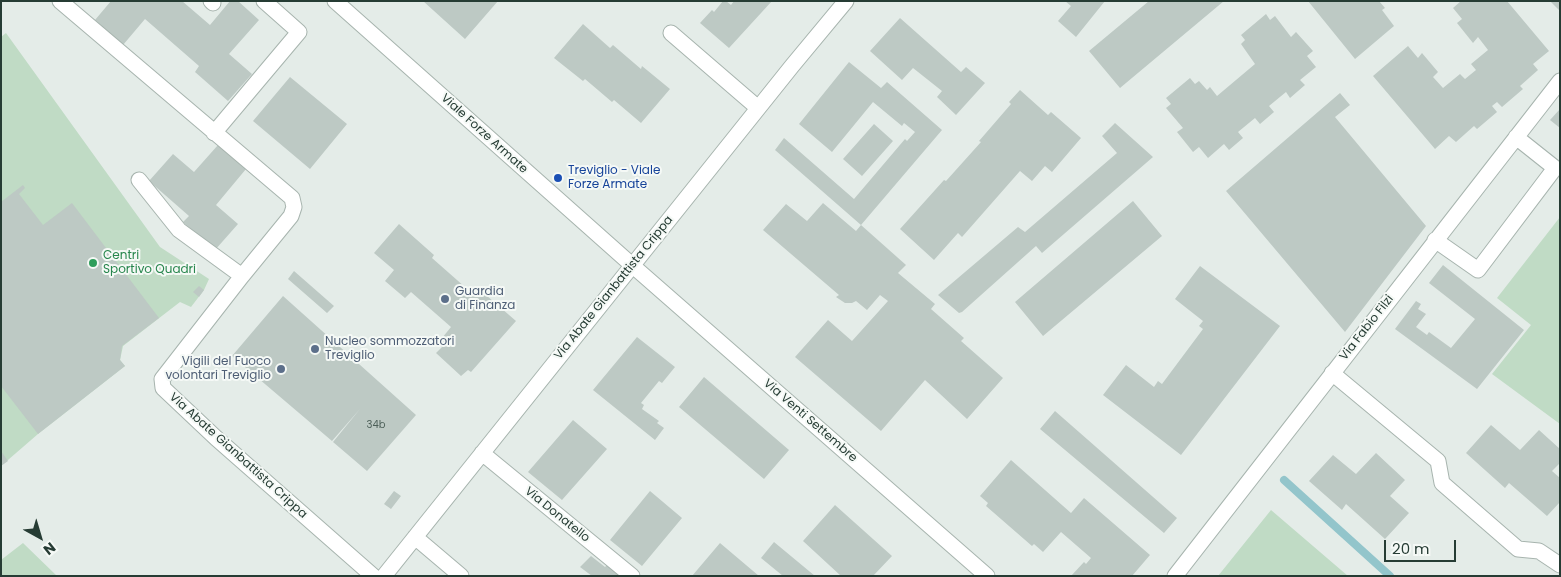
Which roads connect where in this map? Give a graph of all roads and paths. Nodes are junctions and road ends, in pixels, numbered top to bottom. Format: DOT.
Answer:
graph roads {
  1 [pos="60,1"];
  2 [pos="264,1"];
  3 [pos="335,1"];
  4 [pos="846,1"];
  5 [pos="671,32"];
  6 [pos="1560,81"];
  7 [pos="758,108"];
  8 [pos="214,133"];
  9 [pos="1516,137"];
  10 [pos="139,180"];
  11 [pos="1435,240"];
  12 [pos="633,266"];
  13 [pos="242,276"];
  14 [pos="1332,373"];
  15 [pos="482,454"];
  16 [pos="415,537"];
  17 [pos="1560,565"];
  18 [pos="373,576"];
  19 [pos="384,576"];
  20 [pos="461,576"];
  21 [pos="632,576"];
  22 [pos="987,576"];
  23 [pos="1175,576"];
  1 -- 8 [label="street, Via Abate Gianbattista Crippa"];
  2 -- 8 [label="street"];
  3 -- 12 [label="street, Viale Forze Armate"];
  4 -- 7 [label="street, Via Abate Gianbattista Crippa"];
  5 -- 7 [label="street"];
  6 -- 9 [label="street, Via Fabio Filzi"];
  7 -- 12 [label="street, Via Abate Gianbattista Crippa"];
  8 -- 13 [label="street, Via Abate Gianbattista Crippa"];
  9 -- 11 [label="street, Via Fabio Filzi"];
  9 -- 11 [label="street"];
  10 -- 13 [label="street"];
  11 -- 14 [label="street, Via Fabio Filzi"];
  12 -- 15 [label="street, Via Abate Gianbattista Crippa"];
  12 -- 22 [label="street, Via Venti Settembre"];
  13 -- 18 [label="street, Via Abate Gianbattista Crippa"];
  14 -- 17 [label="street"];
  14 -- 23 [label="street, Via Fabio Filzi"];
  15 -- 16 [label="street, Via Abate Gianbattista Crippa"];
  15 -- 21 [label="street, Via Donatello"];
  16 -- 19 [label="street, Via Abate Gianbattista Crippa"];
  16 -- 20 [label="street"];
}
